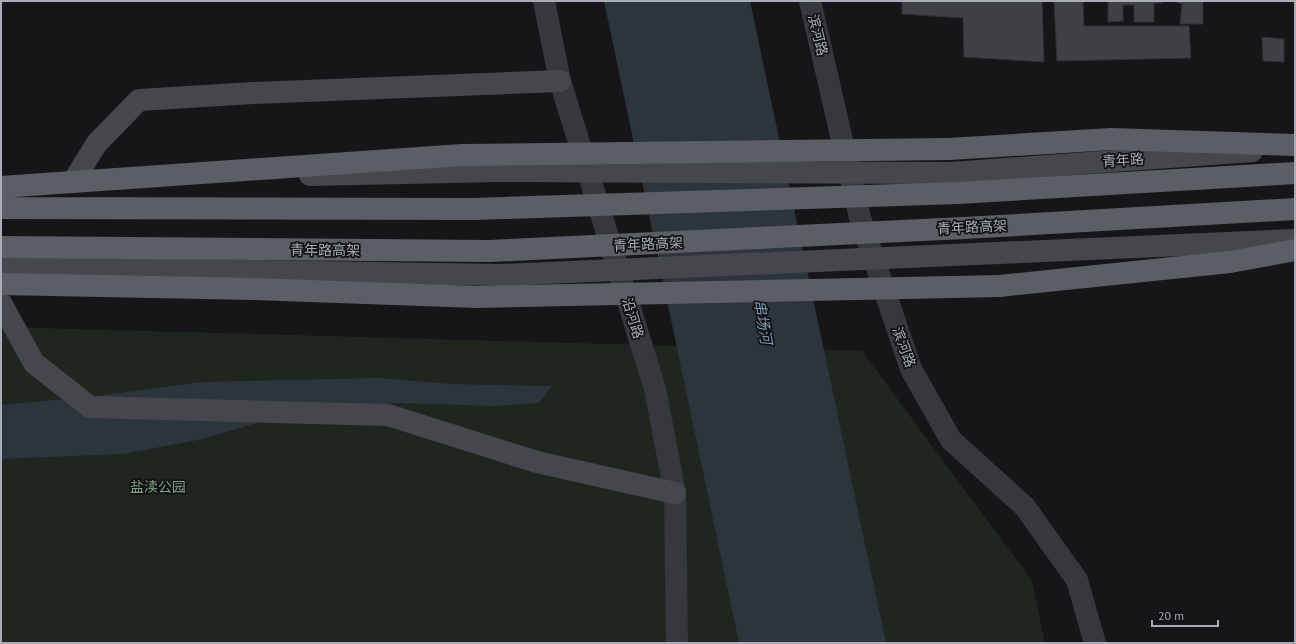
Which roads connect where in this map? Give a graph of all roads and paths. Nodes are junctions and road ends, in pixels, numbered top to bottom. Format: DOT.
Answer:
graph roads {
  1 [pos="544,1"];
  2 [pos="810,1"];
  3 [pos="560,81"];
  4 [pos="1295,145"];
  5 [pos="1295,148"];
  6 [pos="1295,173"];
  7 [pos="1,179"];
  8 [pos="74,180"];
  9 [pos="1,187"];
  10 [pos="1,208"];
  11 [pos="1295,209"];
  12 [pos="1295,240"];
  13 [pos="1,247"];
  14 [pos="1295,250"];
  15 [pos="1,267"];
  16 [pos="1,284"];
  17 [pos="1,303"];
  18 [pos="675,494"];
  19 [pos="677,643"];
  20 [pos="1095,643"];
  1 -- 3 [label="street, 沿河路"];
  2 -- 20 [label="street, 滨河路"];
  3 -- 8 [label="main road"];
  3 -- 18 [label="street, 沿河路"];
  4 -- 9 [label="highway, bridge"];
  5 -- 8 [label="main road, 青年路, bridge"];
  6 -- 10 [label="highway, bridge"];
  7 -- 8 [label="main road, 青年路"];
  11 -- 13 [label="highway, 青年路高架, bridge"];
  12 -- 15 [label="main road, bridge"];
  14 -- 16 [label="highway, bridge"];
  17 -- 18 [label="main road"];
  18 -- 19 [label="street, 沿河路"];
}
